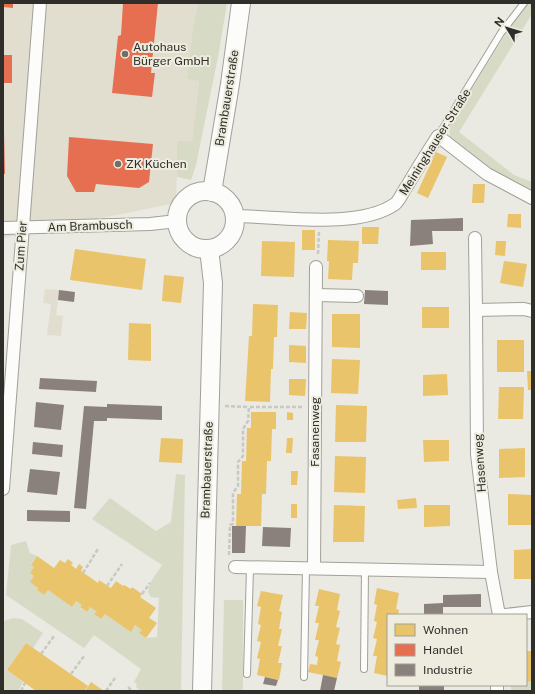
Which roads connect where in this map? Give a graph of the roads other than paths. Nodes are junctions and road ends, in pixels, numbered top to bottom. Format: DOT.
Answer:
graph roads {
  1 [pos="40,3"];
  2 [pos="241,3"];
  3 [pos="524,3"];
  4 [pos="438,136"];
  5 [pos="212,192"];
  6 [pos="532,198"];
  7 [pos="234,216"];
  8 [pos="177,221"];
  9 [pos="3,228"];
  10 [pos="23,228"];
  11 [pos="475,238"];
  12 [pos="209,249"];
  13 [pos="316,267"];
  14 [pos="316,296"];
  15 [pos="357,296"];
  16 [pos="476,310"];
  17 [pos="532,311"];
  18 [pos="3,489"];
  19 [pos="232,563"];
  20 [pos="250,568"];
  21 [pos="310,568"];
  22 [pos="365,569"];
  23 [pos="491,572"];
  24 [pos="532,612"];
  25 [pos="499,614"];
  26 [pos="514,614"];
  27 [pos="364,669"];
  28 [pos="247,674"];
  29 [pos="304,677"];
  30 [pos="202,691"];
  1 -- 10 [label="street, Zum Pier"];
  2 -- 5 [label="main road, Brambauerstraße"];
  3 -- 4 [label="lane, Meininghauser Straße"];
  4 -- 6 [label="street"];
  4 -- 7 [label="street, Meininghauser Straße"];
  5 -- 7 [label="main road"];
  5 -- 8 [label="main road"];
  7 -- 12 [label="main road"];
  8 -- 10 [label="street, Am Brambusch"];
  8 -- 12 [label="main road"];
  9 -- 10 [label="street, Am Brambusch"];
  10 -- 18 [label="street, Zum Pier"];
  11 -- 16 [label="street, Hasenweg"];
  12 -- 30 [label="main road, Brambauerstraße"];
  13 -- 14 [label="street, Fasanenweg"];
  14 -- 15 [label="street"];
  14 -- 21 [label="street, Fasanenweg"];
  16 -- 17 [label="street"];
  16 -- 23 [label="street, Hasenweg"];
  19 -- 20 [label="street"];
  20 -- 21 [label="street"];
  20 -- 28 [label="lane"];
  21 -- 22 [label="street"];
  21 -- 29 [label="lane"];
  22 -- 23 [label="street"];
  22 -- 27 [label="lane"];
  23 -- 25 [label="street, Hasenweg"];
  24 -- 26 [label="street"];
}
